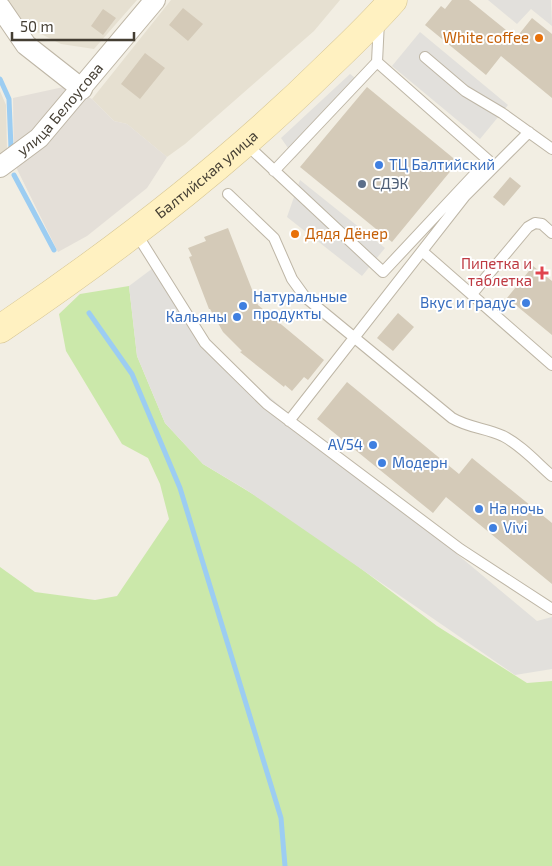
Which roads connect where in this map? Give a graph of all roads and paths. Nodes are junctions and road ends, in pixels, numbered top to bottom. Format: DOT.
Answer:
graph roads {
  1 [pos="154,0"];
  2 [pos="0,6"];
  3 [pos="386,8"];
  4 [pos="424,56"];
  5 [pos="377,62"];
  6 [pos="82,89"];
  7 [pos="529,132"];
  8 [pos="245,144"];
  9 [pos="552,149"];
  10 [pos="0,167"];
  11 [pos="274,171"];
  12 [pos="228,194"];
  13 [pos="552,232"];
  14 [pos="136,234"];
  15 [pos="422,251"];
  16 [pos="472,294"];
  17 [pos="0,327"];
  18 [pos="354,339"];
  19 [pos="552,365"];
  20 [pos="289,421"];
  21 [pos="552,476"];
  22 [pos="552,609"];
  1 -- 6 [label="street, улица Белоусова"];
  2 -- 6 [label="street"];
  3 -- 5 [label="lane"];
  3 -- 8 [label="main road, Балтийская улица"];
  4 -- 7 [label="lane"];
  5 -- 11 [label="lane"];
  5 -- 11 [label="lane"];
  6 -- 10 [label="street, улица Белоусова"];
  7 -- 9 [label="lane"];
  7 -- 15 [label="lane"];
  8 -- 11 [label="lane"];
  8 -- 14 [label="main road, Балтийская улица"];
  12 -- 18 [label="lane"];
  13 -- 16 [label="lane"];
  14 -- 17 [label="main road, Балтийская улица"];
  14 -- 20 [label="lane"];
  15 -- 16 [label="lane"];
  15 -- 18 [label="lane"];
  16 -- 19 [label="lane"];
  18 -- 20 [label="lane"];
  18 -- 21 [label="lane"];
  20 -- 22 [label="lane"];
}
